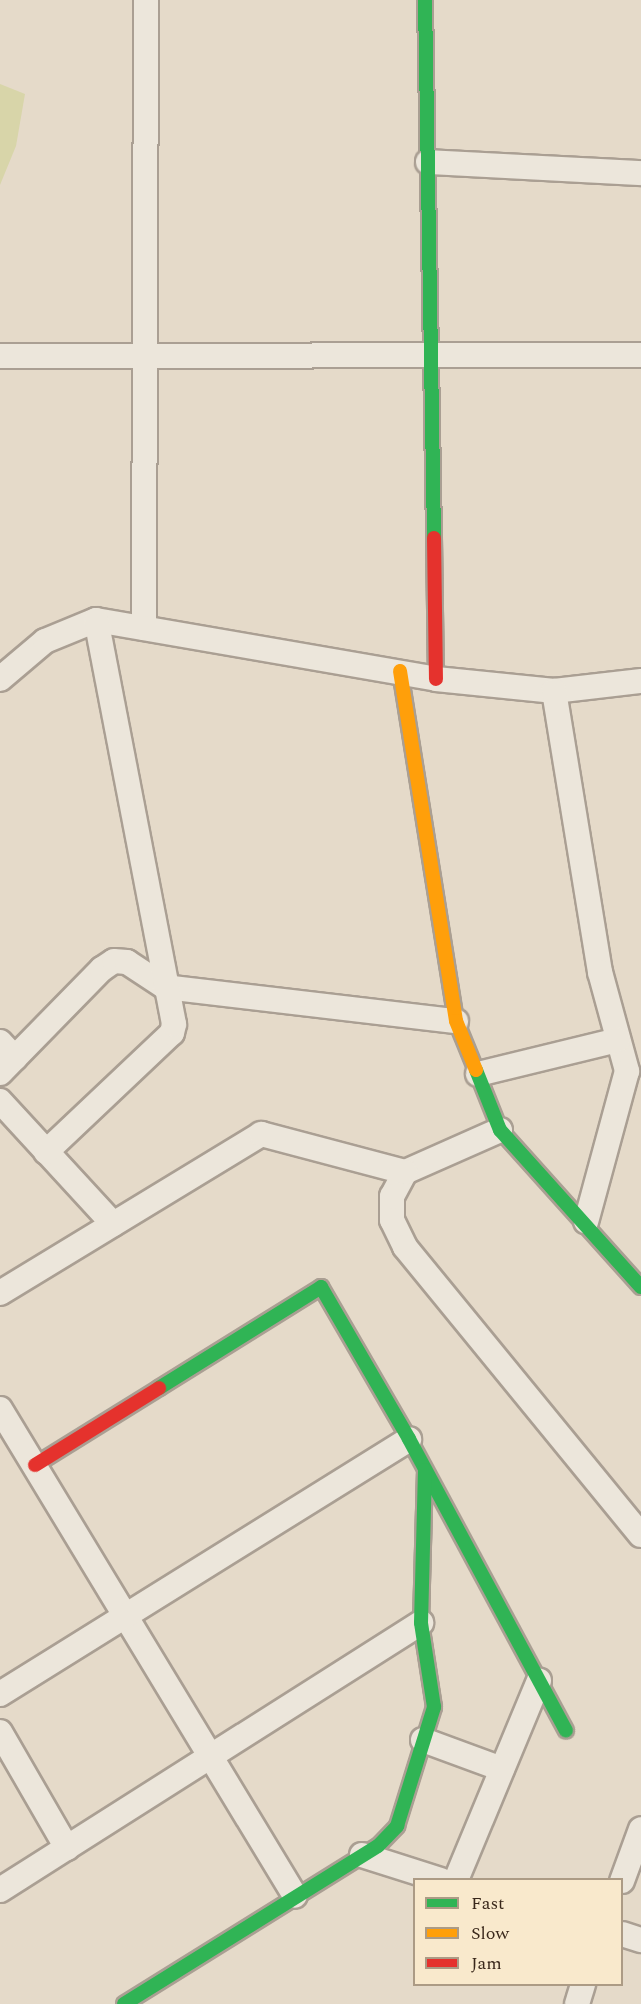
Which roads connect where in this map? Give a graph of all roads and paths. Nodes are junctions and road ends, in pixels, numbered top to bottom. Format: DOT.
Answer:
graph roads {
  1 [pos="146,0"];
  2 [pos="425,0"];
  3 [pos="428,162"];
  4 [pos="641,172"];
  5 [pos="641,355"];
  6 [pos="0,356"];
  7 [pos="145,356"];
  8 [pos="431,356"];
  9 [pos="96,620"];
  10 [pos="144,628"];
  11 [pos="400,671"];
  12 [pos="0,679"];
  13 [pos="436,679"];
  14 [pos="641,681"];
  15 [pos="554,692"];
  16 [pos="165,987"];
  17 [pos="456,1021"];
  18 [pos="618,1040"];
  19 [pos="5,1058"];
  20 [pos="634,1073"];
  21 [pos="478,1074"];
  22 [pos="0,1101"];
  23 [pos="500,1130"];
  24 [pos="46,1152"];
  25 [pos="405,1172"];
  26 [pos="586,1222"];
  27 [pos="113,1224"];
  28 [pos="641,1287"];
  29 [pos="0,1293"];
  30 [pos="0,1409"];
  31 [pos="409,1439"];
  32 [pos="35,1465"];
  33 [pos="425,1470"];
  34 [pos="641,1535"];
  35 [pos="124,1614"];
  36 [pos="421,1623"];
  37 [pos="539,1681"];
  38 [pos="0,1694"];
  39 [pos="566,1730"];
  40 [pos="0,1732"];
  41 [pos="423,1740"];
  42 [pos="211,1756"];
  43 [pos="502,1769"];
  44 [pos="641,1829"];
  45 [pos="67,1848"];
  46 [pos="362,1855"];
  47 [pos="435,1878"];
  48 [pos="457,1878"];
  49 [pos="622,1878"];
  50 [pos="0,1890"];
  51 [pos="295,1896"];
  52 [pos="623,1935"];
  53 [pos="641,1940"];
  54 [pos="583,1986"];
  55 [pos="150,1997"];
  56 [pos="124,2004"];
  57 [pos="577,2004"];
  1 -- 7 [label="street"];
  2 -- 3 [label="street"];
  3 -- 4 [label="street"];
  3 -- 8 [label="street"];
  5 -- 8 [label="street"];
  6 -- 7 [label="street"];
  7 -- 8 [label="street"];
  7 -- 10 [label="street"];
  8 -- 13 [label="street"];
  9 -- 10 [label="street"];
  9 -- 12 [label="street"];
  9 -- 16 [label="street"];
  10 -- 11 [label="street"];
  11 -- 13 [label="street"];
  11 -- 17 [label="street"];
  13 -- 15 [label="street"];
  14 -- 15 [label="street"];
  15 -- 18 [label="street"];
  16 -- 17 [label="street"];
  16 -- 19 [label="street"];
  16 -- 24 [label="street"];
  17 -- 21 [label="street"];
  18 -- 20 [label="street"];
  18 -- 21 [label="street"];
  20 -- 26 [label="street"];
  21 -- 23 [label="street"];
  22 -- 24 [label="street"];
  23 -- 25 [label="street"];
  23 -- 26 [label="street"];
  24 -- 27 [label="street"];
  25 -- 27 [label="street"];
  25 -- 34 [label="street"];
  26 -- 28 [label="street"];
  27 -- 29 [label="street"];
  30 -- 32 [label="street"];
  31 -- 32 [label="street"];
  31 -- 33 [label="street"];
  31 -- 35 [label="street"];
  32 -- 35 [label="street"];
  33 -- 36 [label="street"];
  33 -- 37 [label="street"];
  35 -- 38 [label="street"];
  35 -- 42 [label="street"];
  36 -- 41 [label="street"];
  36 -- 42 [label="street"];
  37 -- 39 [label="street"];
  37 -- 43 [label="street"];
  40 -- 45 [label="street"];
  41 -- 43 [label="street"];
  41 -- 46 [label="street"];
  42 -- 45 [label="street"];
  42 -- 51 [label="street"];
  43 -- 48 [label="street"];
  44 -- 49 [label="street"];
  45 -- 50 [label="street"];
  46 -- 47 [label="street"];
  46 -- 51 [label="street"];
  51 -- 55 [label="street"];
  52 -- 53 [label="street"];
  54 -- 57 [label="street"];
  55 -- 56 [label="street"];
}
